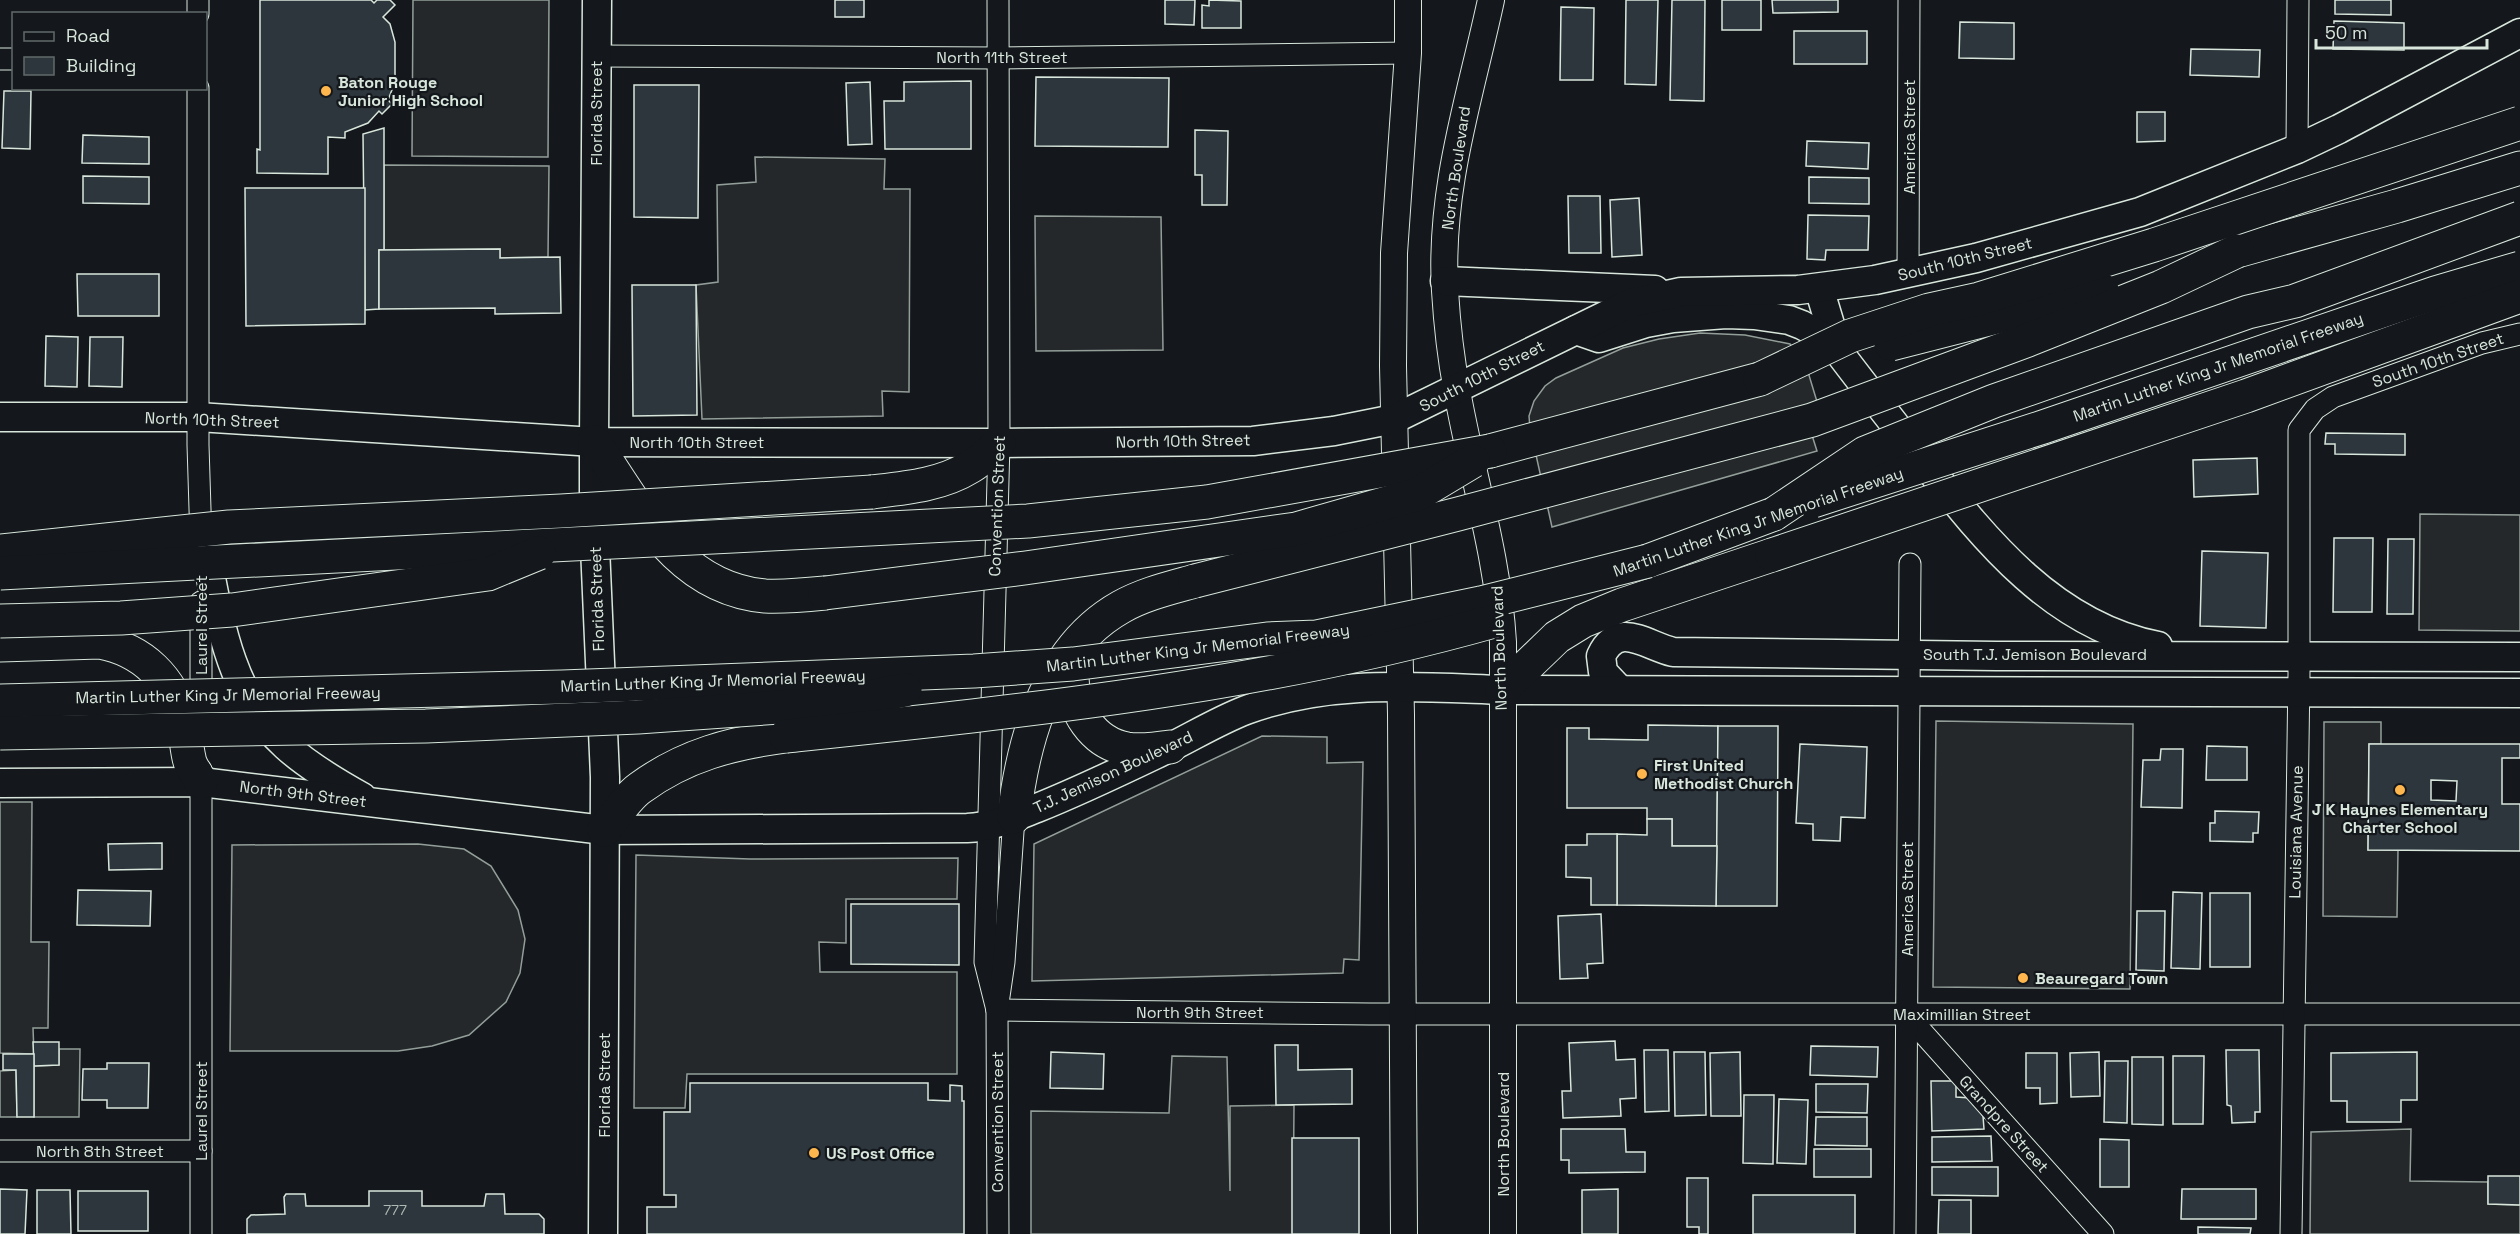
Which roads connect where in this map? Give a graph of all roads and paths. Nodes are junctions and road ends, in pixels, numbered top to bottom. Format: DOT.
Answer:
graph roads {
  1 [pos="597,0"];
  2 [pos="998,0"];
  3 [pos="1408,0"];
  4 [pos="1491,0"];
  5 [pos="1909,0"];
  6 [pos="2298,0"];
  7 [pos="2520,33"];
  8 [pos="1408,53"];
  9 [pos="596,56"];
  10 [pos="998,58"];
  11 [pos="198,90"];
  12 [pos="2520,123"];
  13 [pos="2297,149"];
  14 [pos="2520,168"];
  15 [pos="2520,218"];
  16 [pos="2237,251"];
  17 [pos="2520,268"];
  18 [pos="1908,274"];
  19 [pos="1445,281"];
  20 [pos="1819,288"];
  21 [pos="1681,292"];
  22 [pos="2520,296"];
  23 [pos="1574,329"];
  24 [pos="2520,334"];
  25 [pos="1838,351"];
  26 [pos="1760,380"];
  27 [pos="1456,390"];
  28 [pos="0,417"];
  29 [pos="198,417"];
  30 [pos="1394,419"];
  31 [pos="2299,430"];
  32 [pos="594,442"];
  33 [pos="999,443"];
  34 [pos="1490,451"];
  35 [pos="1774,514"];
  36 [pos="201,524"];
  37 [pos="563,543"];
  38 [pos="0,550"];
  39 [pos="1648,561"];
  40 [pos="1910,564"];
  41 [pos="0,573"];
  42 [pos="0,621"];
  43 [pos="1079,643"];
  44 [pos="0,645"];
  45 [pos="1908,653"];
  46 [pos="2208,656"];
  47 [pos="2299,656"];
  48 [pos="2520,657"];
  49 [pos="1022,668"];
  50 [pos="1400,687"];
  51 [pos="1619,689"];
  52 [pos="1503,690"];
  53 [pos="1908,691"];
  54 [pos="2299,692"];
  55 [pos="2520,693"];
  56 [pos="0,701"];
  57 [pos="0,733"];
  58 [pos="1170,747"];
  59 [pos="0,783"];
  60 [pos="201,783"];
  61 [pos="372,803"];
  62 [pos="1001,821"];
  63 [pos="604,830"];
  64 [pos="997,1010"];
  65 [pos="1403,1013"];
  66 [pos="1503,1013"];
  67 [pos="2293,1013"];
  68 [pos="1906,1014"];
  69 [pos="2520,1014"];
  70 [pos="201,1151"];
  71 [pos="0,1152"];
  72 [pos="201,1234"];
  73 [pos="603,1234"];
  74 [pos="998,1234"];
  75 [pos="1404,1234"];
  76 [pos="1503,1234"];
  77 [pos="1905,1234"];
  78 [pos="2103,1234"];
  79 [pos="2291,1234"];
  1 -- 9 [label="main road, Florida Street"];
  2 -- 10 [label="street, Convention Street"];
  3 -- 8 [label="street"];
  4 -- 19 [label="street, North Boulevard"];
  5 -- 18 [label="street, America Street"];
  6 -- 13 [label="street"];
  7 -- 13 [label="main road, South 10th Street"];
  8 -- 10 [label="street, North 11th Street"];
  8 -- 30 [label="street"];
  9 -- 10 [label="street, North 11th Street"];
  9 -- 32 [label="main road, Florida Street"];
  10 -- 33 [label="street, Convention Street"];
  11 -- 29 [label="street, Laurel Street"];
  12 -- 26 [label="highway, bridge"];
  13 -- 18 [label="main road, South 10th Street"];
  14 -- 16 [label="highway"];
  15 -- 35 [label="highway, bridge"];
  16 -- 26 [label="highway, bridge"];
  16 -- 43 [label="highway, bridge"];
  17 -- 35 [label="highway, Martin Luther King Jr Memorial Freeway, bridge"];
  18 -- 20 [label="main road, South 10th Street"];
  19 -- 21 [label="main road"];
  19 -- 27 [label="street, North Boulevard"];
  20 -- 21 [label="main road, South 10th Street"];
  20 -- 25 [label="main road"];
  21 -- 23 [label="main road, South 10th Street"];
  22 -- 52 [label="highway, bridge"];
  23 -- 25 [label="main road"];
  23 -- 27 [label="main road, South 10th Street"];
  24 -- 31 [label="street, South 10th Street"];
  25 -- 46 [label="main road"];
  26 -- 34 [label="highway"];
  27 -- 30 [label="main road, South 10th Street"];
  27 -- 52 [label="street, North Boulevard"];
  28 -- 29 [label="main road, North 10th Street"];
  29 -- 32 [label="main road, North 10th Street"];
  29 -- 36 [label="street, Laurel Street"];
  30 -- 33 [label="main road, North 10th Street"];
  30 -- 50 [label="street"];
  31 -- 47 [label="street, Louisiana Avenue"];
  32 -- 33 [label="main road, North 10th Street"];
  32 -- 34 [label="highway, bridge"];
  32 -- 63 [label="main road, Florida Street"];
  33 -- 38 [label="highway, bridge"];
  33 -- 62 [label="street, Convention Street"];
  34 -- 37 [label="highway, bridge"];
  35 -- 39 [label="highway, Martin Luther King Jr Memorial Freeway"];
  36 -- 60 [label="street, Laurel Street"];
  36 -- 61 [label="main road"];
  37 -- 41 [label="highway, bridge"];
  37 -- 42 [label="highway, bridge"];
  39 -- 49 [label="highway, Martin Luther King Jr Memorial Freeway, bridge"];
  39 -- 63 [label="highway, bridge"];
  40 -- 45 [label="street, America Street"];
  43 -- 58 [label="highway"];
  43 -- 62 [label="highway"];
  44 -- 60 [label="highway"];
  45 -- 46 [label="main road, South T.J. Jemison Boulevard"];
  45 -- 51 [label="main road, South T.J. Jemison Boulevard"];
  45 -- 53 [label="street, America Street"];
  46 -- 47 [label="main road, South T.J. Jemison Boulevard"];
  47 -- 48 [label="main road, South T.J. Jemison Boulevard"];
  47 -- 54 [label="street, Louisiana Avenue"];
  49 -- 56 [label="highway, Martin Luther King Jr Memorial Freeway, bridge"];
  49 -- 57 [label="highway, bridge"];
  50 -- 52 [label="main road, T.J. Jemison Boulevard"];
  50 -- 58 [label="main road, T.J. Jemison Boulevard"];
  50 -- 65 [label="street"];
  51 -- 52 [label="main road"];
  51 -- 53 [label="main road"];
  52 -- 66 [label="street, North Boulevard"];
  53 -- 54 [label="main road"];
  53 -- 68 [label="street, America Street"];
  54 -- 55 [label="main road"];
  54 -- 67 [label="street, Louisiana Avenue"];
  58 -- 62 [label="main road, T.J. Jemison Boulevard"];
  59 -- 60 [label="main road, North 9th Street"];
  60 -- 61 [label="main road, North 9th Street"];
  60 -- 70 [label="street, Laurel Street"];
  61 -- 63 [label="main road, North 9th Street"];
  62 -- 63 [label="main road, T.J. Jemison Boulevard"];
  62 -- 64 [label="street, Convention Street"];
  63 -- 73 [label="main road, Florida Street"];
  64 -- 65 [label="street, North 9th Street"];
  64 -- 74 [label="street, Convention Street"];
  65 -- 66 [label="street, Maximillian Street"];
  65 -- 75 [label="street"];
  66 -- 68 [label="street, Maximillian Street"];
  66 -- 76 [label="street, North Boulevard"];
  67 -- 68 [label="street, Maximillian Street"];
  67 -- 69 [label="street, Maximillian Street"];
  67 -- 79 [label="street, Louisiana Avenue"];
  68 -- 77 [label="street, America Street"];
  68 -- 78 [label="street, Grandpre Street"];
  70 -- 71 [label="street, North 8th Street"];
  70 -- 72 [label="street, Laurel Street"];
}
